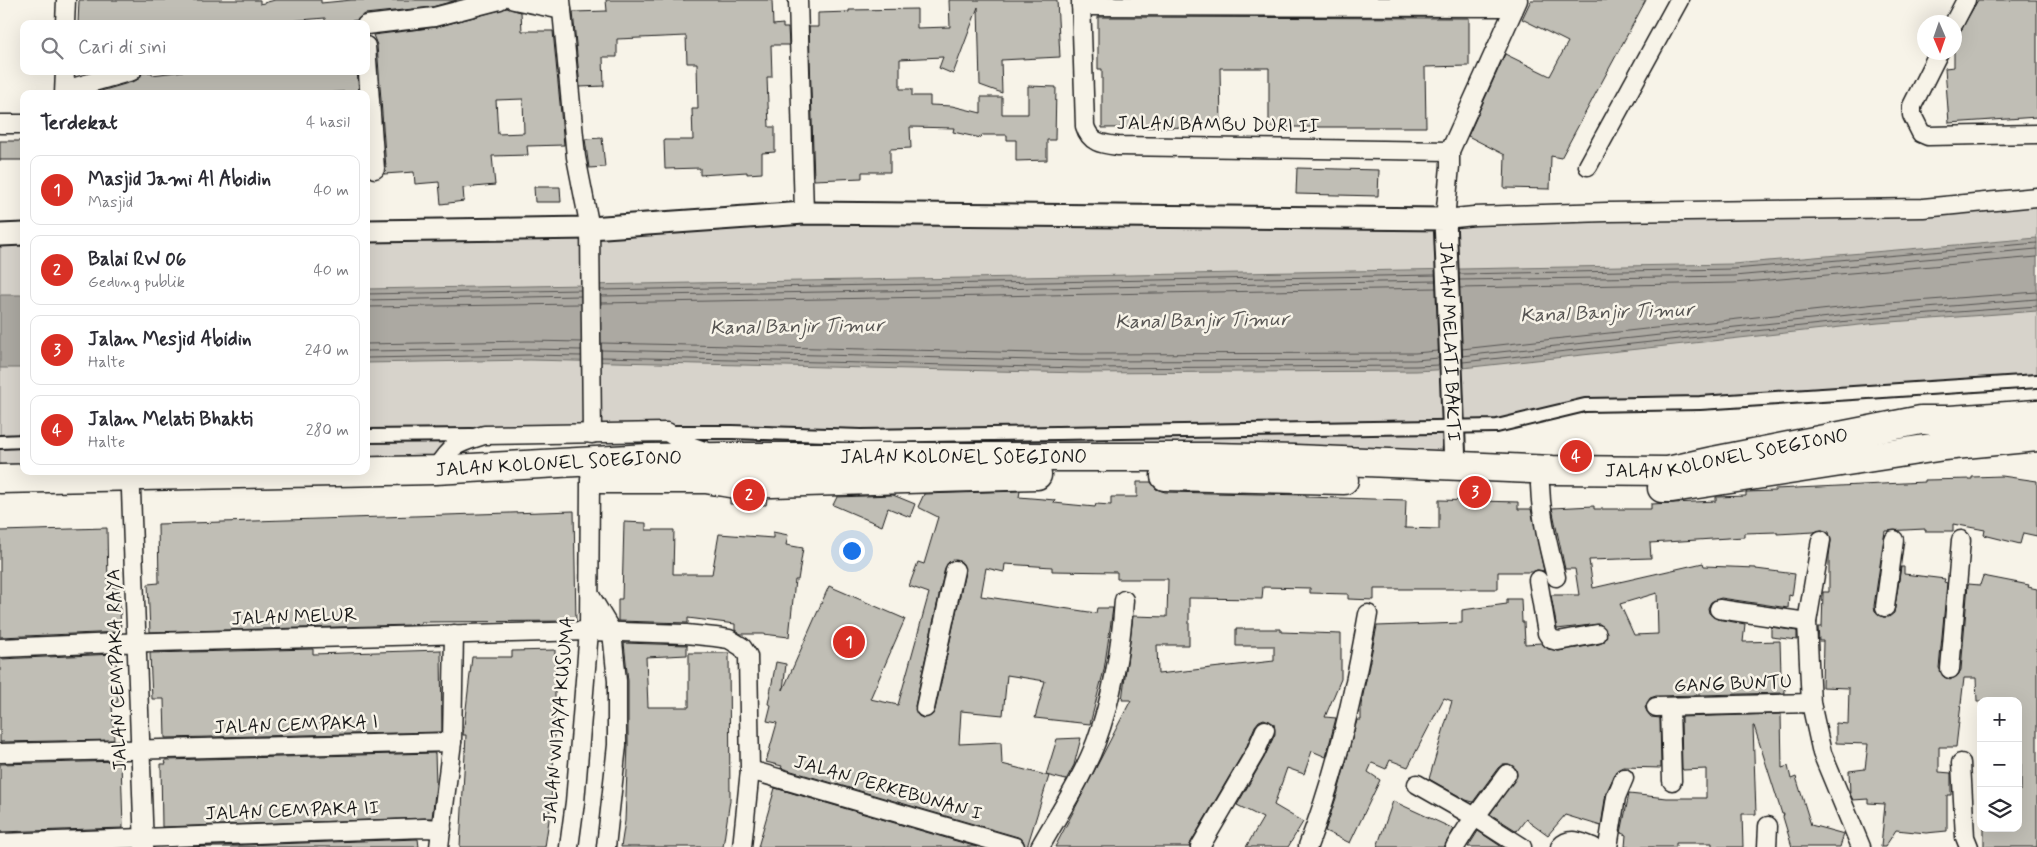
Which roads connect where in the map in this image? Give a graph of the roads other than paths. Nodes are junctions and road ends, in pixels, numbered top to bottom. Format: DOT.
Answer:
graph roads {
  1 [pos="66,0"];
  2 [pos="500,0"];
  3 [pos="514,0"];
  4 [pos="798,0"];
  5 [pos="1679,0"];
  6 [pos="1966,0"];
  7 [pos="1081,3"];
  8 [pos="1228,3"];
  9 [pos="1297,3"];
  10 [pos="1516,3"];
  11 [pos="562,5"];
  12 [pos="1958,15"];
  13 [pos="65,20"];
  14 [pos="370,25"];
  15 [pos="1935,60"];
  16 [pos="65,75"];
  17 [pos="119,75"];
  18 [pos="368,75"];
  19 [pos="64,90"];
  20 [pos="70,90"];
  21 [pos="369,90"];
  22 [pos="370,108"];
  23 [pos="0,124"];
  24 [pos="20,124"];
  25 [pos="2037,134"];
  26 [pos="1450,159"];
  27 [pos="1588,166"];
  28 [pos="374,169"];
  29 [pos="2037,197"];
  30 [pos="804,213"];
  31 [pos="1446,213"];
  32 [pos="590,228"];
  33 [pos="370,231"];
  34 [pos="20,234"];
  35 [pos="0,235"];
  36 [pos="2037,381"];
  37 [pos="2037,404"];
  38 [pos="2037,414"];
  39 [pos="1921,420"];
  40 [pos="592,426"];
  41 [pos="1455,426"];
  42 [pos="667,432"];
  43 [pos="1947,433"];
  44 [pos="484,435"];
  45 [pos="370,436"];
  46 [pos="2037,437"];
  47 [pos="0,442"];
  48 [pos="20,442"];
  49 [pos="2037,456"];
  50 [pos="722,457"];
  51 [pos="1863,458"];
  52 [pos="1455,465"];
  53 [pos="435,470"];
  54 [pos="370,471"];
  55 [pos="193,475"];
  56 [pos="590,478"];
  57 [pos="0,479"];
  58 [pos="1540,485"];
  59 [pos="131,490"];
  60 [pos="0,495"];
  61 [pos="1821,540"];
  62 [pos="1894,540"];
  63 [pos="1961,540"];
  64 [pos="955,570"];
  65 [pos="1556,577"];
  66 [pos="1538,580"];
  67 [pos="590,596"];
  68 [pos="1124,600"];
  69 [pos="1885,607"];
  70 [pos="1719,609"];
  71 [pos="1368,614"];
  72 [pos="1808,622"];
  73 [pos="589,631"];
  74 [pos="612,632"];
  75 [pos="454,634"];
  76 [pos="1597,634"];
  77 [pos="138,642"];
  78 [pos="0,648"];
  79 [pos="1950,669"];
  80 [pos="1811,703"];
  81 [pos="925,708"];
  82 [pos="1265,730"];
  83 [pos="452,742"];
  84 [pos="141,751"];
  85 [pos="0,753"];
  86 [pos="1961,763"];
  87 [pos="750,770"];
  88 [pos="1507,774"];
  89 [pos="1624,778"];
  90 [pos="1672,781"];
  91 [pos="1417,784"];
  92 [pos="1476,817"];
  93 [pos="1768,826"];
  94 [pos="442,830"];
  95 [pos="0,842"];
  96 [pos="144,842"];
  97 [pos="1308,846"];
  98 [pos="439,847"];
  99 [pos="569,847"];
  100 [pos="606,847"];
  101 [pos="742,847"];
  102 [pos="1015,847"];
  103 [pos="1040,847"];
  104 [pos="1200,847"];
  105 [pos="1455,847"];
  106 [pos="1522,847"];
  107 [pos="1560,847"];
  108 [pos="1593,847"];
  109 [pos="1608,847"];
  110 [pos="1767,847"];
  111 [pos="1861,847"];
  112 [pos="1969,847"];
  1 -- 13 [label="street"];
  2 -- 14 [label="street"];
  3 -- 11 [label="street"];
  4 -- 30 [label="street"];
  5 -- 27 [label="street"];
  6 -- 12 [label="street"];
  7 -- 8 [label="street"];
  7 -- 26 [label="street, JALAN BAMBU DURI II"];
  8 -- 9 [label="street"];
  9 -- 10 [label="street"];
  10 -- 26 [label="street"];
  11 -- 32 [label="street"];
  15 -- 25 [label="street"];
  16 -- 19 [label="street"];
  17 -- 20 [label="street"];
  18 -- 21 [label="street"];
  22 -- 28 [label="street"];
  23 -- 24 [label="street"];
  26 -- 31 [label="street"];
  29 -- 31 [label="street"];
  30 -- 31 [label="street"];
  30 -- 32 [label="street"];
  31 -- 41 [label="street, JALAN MELATI BAKTI"];
  32 -- 33 [label="street"];
  32 -- 40 [label="street"];
  34 -- 35 [label="street"];
  36 -- 41 [label="street"];
  37 -- 39 [label="main road, JALAN KOLONEL SOEGIONO"];
  38 -- 43 [label="main road"];
  39 -- 43 [label="main road, JALAN KOLONEL SOEGIONO"];
  39 -- 52 [label="main road, JALAN KOLONEL SOEGIONO"];
  40 -- 42 [label="street"];
  40 -- 44 [label="street"];
  41 -- 42 [label="street"];
  41 -- 52 [label="street, JALAN MELATI BAKTI"];
  42 -- 50 [label="street"];
  43 -- 46 [label="main road"];
  43 -- 51 [label="main road, JALAN KOLONEL SOEGIONO"];
  44 -- 45 [label="street"];
  44 -- 53 [label="street"];
  47 -- 48 [label="street"];
  49 -- 51 [label="main road, JALAN KOLONEL SOEGIONO"];
  50 -- 52 [label="main road, JALAN KOLONEL SOEGIONO"];
  50 -- 53 [label="main road, JALAN KOLONEL SOEGIONO"];
  51 -- 58 [label="main road, JALAN KOLONEL SOEGIONO"];
  53 -- 54 [label="main road, JALAN KOLONEL SOEGIONO"];
  55 -- 57 [label="main road, JALAN KOLONEL SOEGIONO"];
  56 -- 58 [label="main road, JALAN KOLONEL SOEGIONO"];
  56 -- 59 [label="main road, JALAN KOLONEL SOEGIONO"];
  56 -- 67 [label="street, JALAN WIJAYA KUSUMA"];
  58 -- 65 [label="street"];
  59 -- 60 [label="main road, JALAN KOLONEL SOEGIONO"];
  59 -- 77 [label="street, JALAN CEMPAKA RAYA"];
  61 -- 72 [label="street"];
  62 -- 69 [label="street"];
  63 -- 79 [label="street"];
  64 -- 81 [label="street"];
  66 -- 76 [label="street"];
  67 -- 73 [label="street, JALAN WIJAYA KUSUMA"];
  67 -- 74 [label="street, JALAN WIJAYA KUSUMA"];
  68 -- 103 [label="street"];
  70 -- 72 [label="street"];
  71 -- 97 [label="street"];
  72 -- 80 [label="street"];
  73 -- 74 [label="street, JALAN MELUR"];
  73 -- 75 [label="street, JALAN MELUR"];
  73 -- 99 [label="street, JALAN WIJAYA KUSUMA"];
  74 -- 87 [label="street, JALAN MELUR"];
  74 -- 100 [label="street, JALAN WIJAYA KUSUMA"];
  75 -- 77 [label="street, JALAN MELUR"];
  75 -- 83 [label="street"];
  77 -- 78 [label="street, JALAN MELUR"];
  77 -- 84 [label="street, JALAN CEMPAKA RAYA"];
  80 -- 90 [label="street, GANG BUNTU"];
  80 -- 111 [label="street"];
  82 -- 104 [label="street"];
  83 -- 84 [label="street, JALAN CEMPAKA I"];
  83 -- 94 [label="street"];
  84 -- 85 [label="street, JALAN CEMPAKA I"];
  84 -- 96 [label="street, JALAN CEMPAKA RAYA"];
  86 -- 112 [label="street"];
  87 -- 101 [label="street, JALAN MELUR"];
  87 -- 102 [label="street, JALAN PERKEBUNAN I"];
  88 -- 92 [label="street"];
  89 -- 109 [label="street"];
  91 -- 92 [label="street"];
  92 -- 105 [label="street"];
  92 -- 106 [label="street"];
  93 -- 110 [label="street"];
  94 -- 96 [label="street, JALAN CEMPAKA II"];
  94 -- 98 [label="street"];
  95 -- 96 [label="street, JALAN CEMPAKA II"];
  107 -- 108 [label="street"];
}
